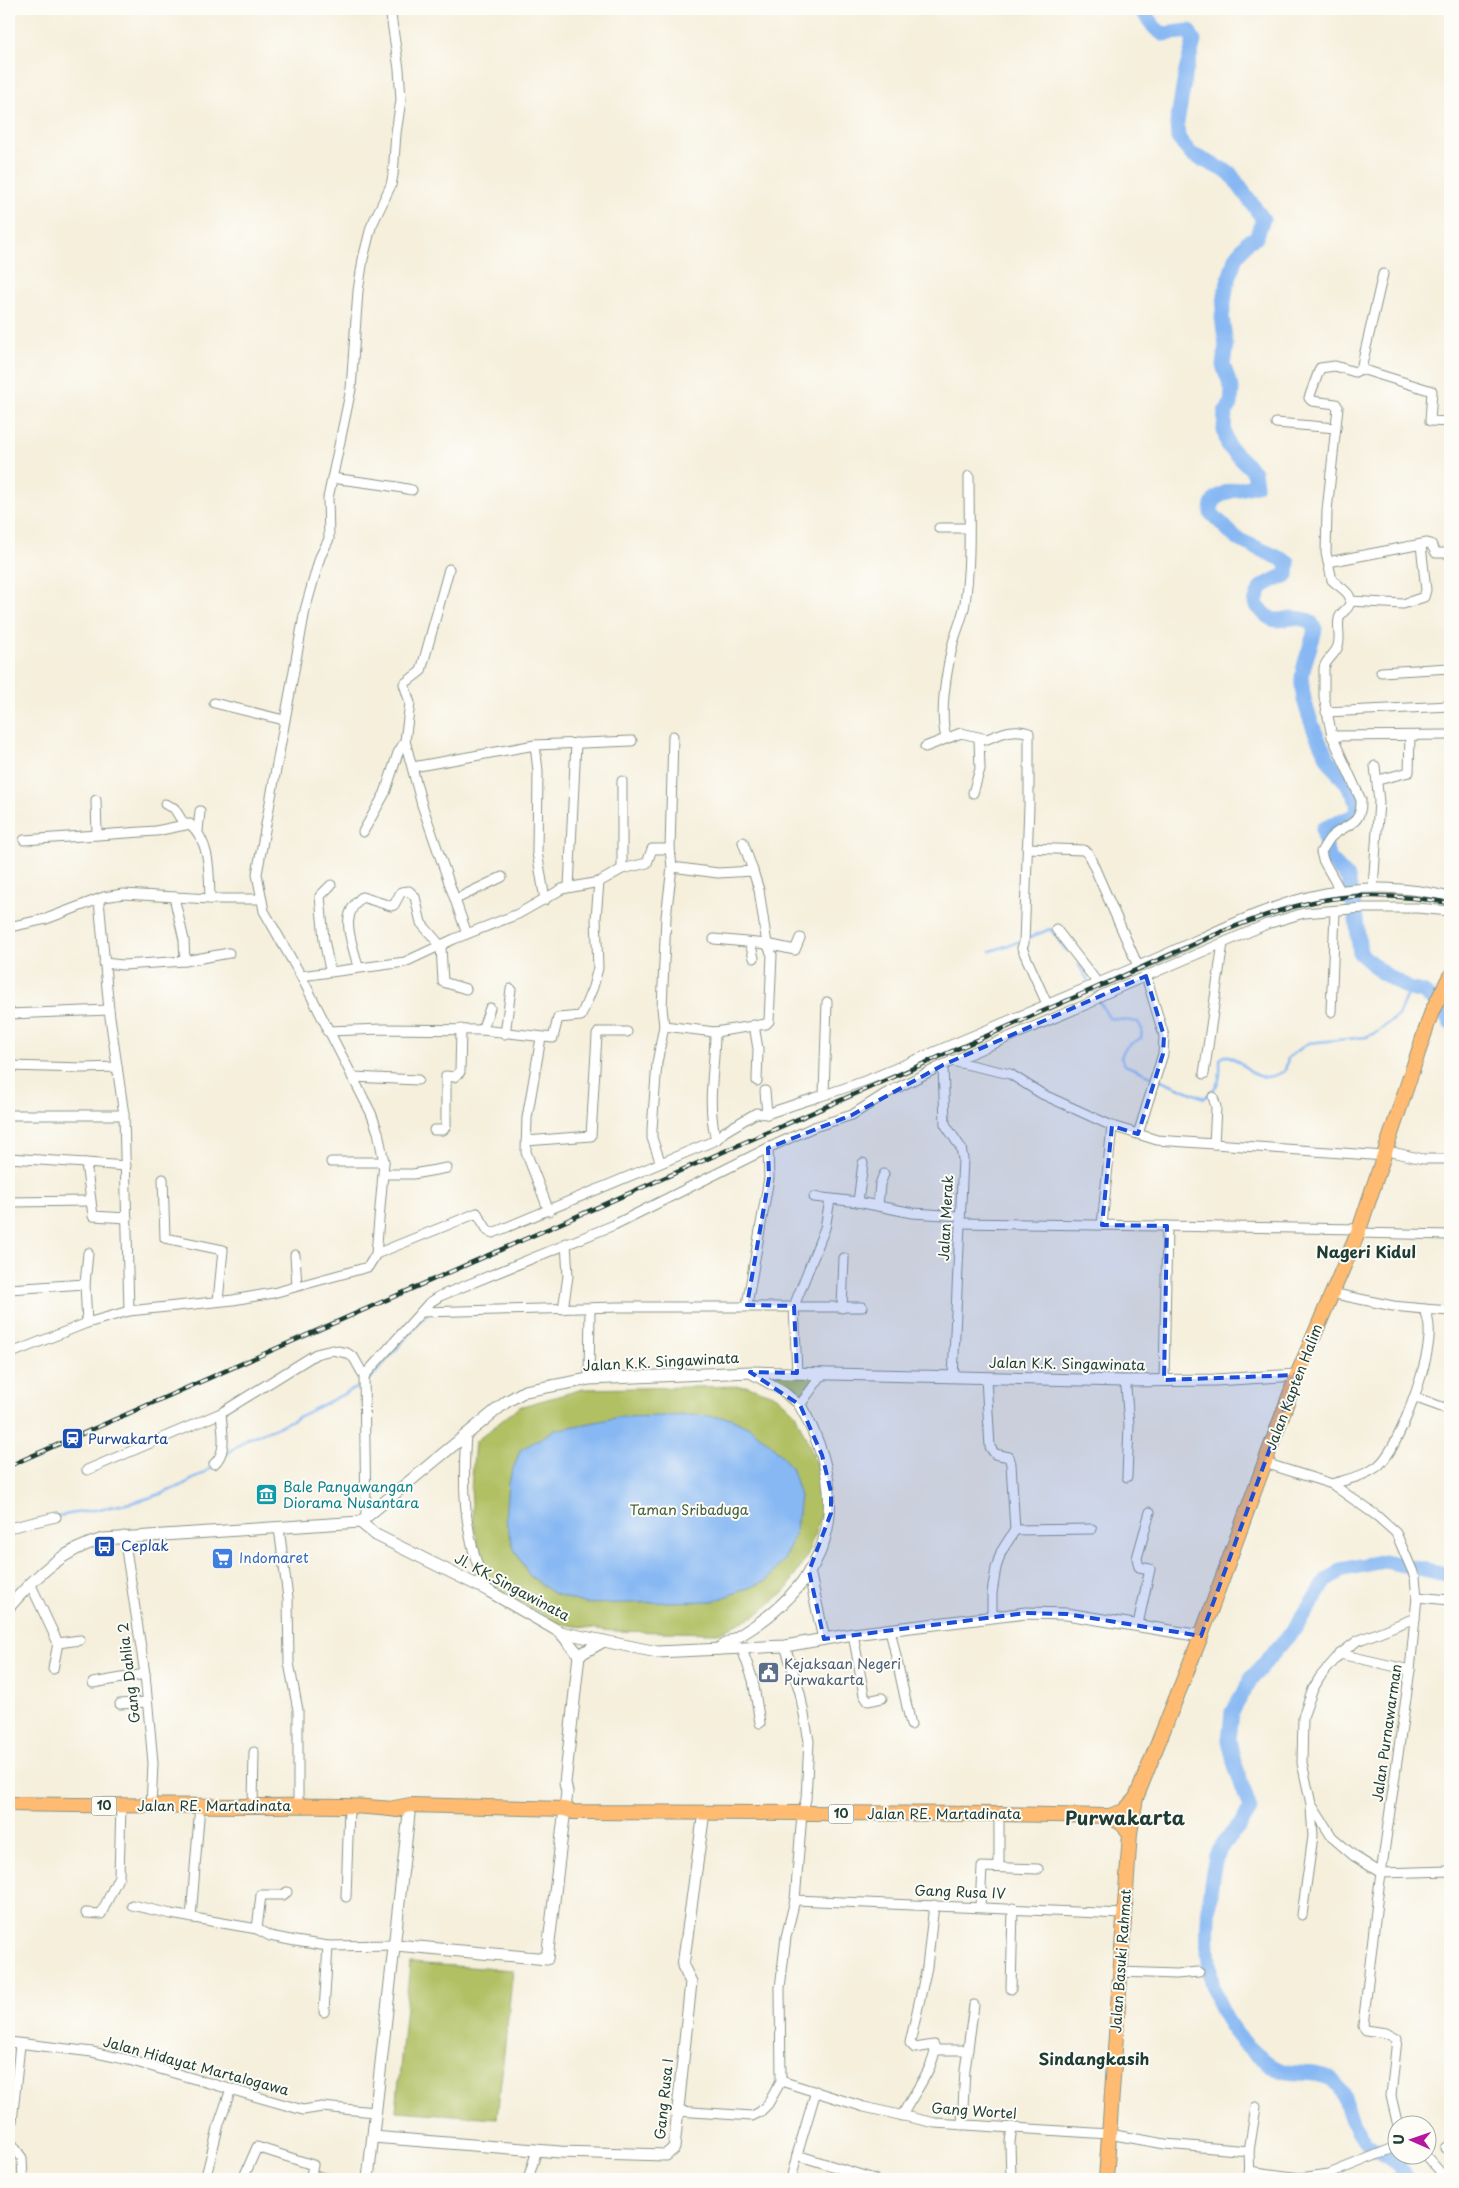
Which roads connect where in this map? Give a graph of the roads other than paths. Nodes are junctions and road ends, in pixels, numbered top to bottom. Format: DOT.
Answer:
graph roads {
  1 [pos="390,9"];
  2 [pos="1383,274"];
  3 [pos="1361,369"];
  4 [pos="1450,422"];
  5 [pos="1276,423"];
  6 [pos="1336,428"];
  7 [pos="969,476"];
  8 [pos="332,478"];
  9 [pos="412,490"];
  10 [pos="939,528"];
  11 [pos="969,528"];
  12 [pos="1421,545"];
  13 [pos="1450,553"];
  14 [pos="1328,562"];
  15 [pos="449,568"];
  16 [pos="1350,600"];
  17 [pos="1450,668"];
  18 [pos="1380,672"];
  19 [pos="214,703"];
  20 [pos="1450,706"];
  21 [pos="1326,712"];
  22 [pos="284,720"];
  23 [pos="1450,735"];
  24 [pos="673,736"];
  25 [pos="1332,736"];
  26 [pos="1410,736"];
  27 [pos="946,738"];
  28 [pos="979,738"];
  29 [pos="632,740"];
  30 [pos="405,741"];
  31 [pos="576,743"];
  32 [pos="535,745"];
  33 [pos="925,747"];
  34 [pos="1375,766"];
  35 [pos="413,767"];
  36 [pos="1378,780"];
  37 [pos="622,781"];
  38 [pos="973,793"];
  39 [pos="96,800"];
  40 [pos="164,804"];
  41 [pos="200,811"];
  42 [pos="184,824"];
  43 [pos="198,831"];
  44 [pos="363,832"];
  45 [pos="97,835"];
  46 [pos="24,840"];
  47 [pos="743,842"];
  48 [pos="1027,848"];
  49 [pos="670,849"];
  50 [pos="672,867"];
  51 [pos="622,869"];
  52 [pos="753,872"];
  53 [pos="502,877"];
  54 [pos="599,882"];
  55 [pos="331,885"];
  56 [pos="569,886"];
  57 [pos="1372,888"];
  58 [pos="1343,890"];
  59 [pos="174,897"];
  60 [pos="1450,897"];
  61 [pos="210,899"];
  62 [pos="260,899"];
  63 [pos="456,899"];
  64 [pos="100,900"];
  65 [pos="545,900"];
  66 [pos="1335,911"];
  67 [pos="1450,911"];
  68 [pos="9,927"];
  69 [pos="1056,929"];
  70 [pos="467,934"];
  71 [pos="714,938"];
  72 [pos="800,938"];
  73 [pos="447,943"];
  74 [pos="750,943"];
  75 [pos="1223,943"];
  76 [pos="768,944"];
  77 [pos="229,953"];
  78 [pos="754,958"];
  79 [pos="186,961"];
  80 [pos="104,963"];
  81 [pos="1138,966"];
  82 [pos="358,967"];
  83 [pos="330,970"];
  84 [pos="301,976"];
  85 [pos="1146,976"];
  86 [pos="1450,976"];
  87 [pos="1091,985"];
  88 [pos="466,989"];
  89 [pos="511,989"];
  90 [pos="827,1002"];
  91 [pos="1047,1004"];
  92 [pos="490,1008"];
  93 [pos="109,1010"];
  94 [pos="1331,1012"];
  95 [pos="9,1014"];
  96 [pos="664,1023"];
  97 [pos="754,1026"];
  98 [pos="461,1030"];
  99 [pos="482,1030"];
  100 [pos="327,1031"];
  101 [pos="626,1032"];
  102 [pos="505,1034"];
  103 [pos="715,1035"];
  104 [pos="541,1038"];
  105 [pos="947,1063"];
  106 [pos="9,1066"];
  107 [pos="117,1067"];
  108 [pos="1204,1074"];
  109 [pos="352,1077"];
  110 [pos="418,1080"];
  111 [pos="756,1081"];
  112 [pos="765,1092"];
  113 [pos="824,1094"];
  114 [pos="1213,1097"];
  115 [pos="124,1114"];
  116 [pos="767,1114"];
  117 [pos="9,1115"];
  118 [pos="1112,1126"];
  119 [pos="434,1130"];
  120 [pos="1138,1134"];
  121 [pos="716,1140"];
  122 [pos="526,1141"];
  123 [pos="1214,1144"];
  124 [pos="768,1148"];
  125 [pos="1386,1154"];
  126 [pos="9,1158"];
  127 [pos="1450,1159"];
  128 [pos="660,1161"];
  129 [pos="331,1162"];
  130 [pos="384,1162"];
  131 [pos="86,1163"];
  132 [pos="863,1163"];
  133 [pos="126,1166"];
  134 [pos="446,1168"];
  135 [pos="384,1174"];
  136 [pos="884,1174"];
  137 [pos="163,1178"];
  138 [pos="814,1197"];
  139 [pos="830,1200"];
  140 [pos="89,1201"];
  141 [pos="9,1202"];
  142 [pos="858,1202"];
  143 [pos="878,1206"];
  144 [pos="548,1211"];
  145 [pos="127,1218"];
  146 [pos="960,1219"];
  147 [pos="1102,1225"];
  148 [pos="1167,1226"];
  149 [pos="1359,1231"];
  150 [pos="1450,1235"];
  151 [pos="566,1243"];
  152 [pos="88,1253"];
  153 [pos="376,1254"];
  154 [pos="295,1255"];
  155 [pos="844,1258"];
  156 [pos="85,1284"];
  157 [pos="297,1286"];
  158 [pos="9,1289"];
  159 [pos="1330,1293"];
  160 [pos="218,1301"];
  161 [pos="747,1305"];
  162 [pos="794,1306"];
  163 [pos="862,1307"];
  164 [pos="842,1308"];
  165 [pos="563,1309"];
  166 [pos="590,1309"];
  167 [pos="1424,1309"];
  168 [pos="129,1311"];
  169 [pos="1450,1311"];
  170 [pos="422,1312"];
  171 [pos="87,1323"];
  172 [pos="9,1354"];
  173 [pos="750,1372"];
  174 [pos="797,1373"];
  175 [pos="823,1373"];
  176 [pos="1297,1375"];
  177 [pos="953,1377"];
  178 [pos="986,1378"];
  179 [pos="589,1379"];
  180 [pos="1164,1380"];
  181 [pos="1123,1381"];
  182 [pos="365,1382"];
  183 [pos="1414,1397"];
  184 [pos="800,1405"];
  185 [pos="1450,1410"];
  186 [pos="222,1412"];
  187 [pos="466,1434"];
  188 [pos="1264,1463"];
  189 [pos="214,1464"];
  190 [pos="87,1470"];
  191 [pos="1127,1477"];
  192 [pos="1332,1484"];
  193 [pos="1150,1512"];
  194 [pos="56,1517"];
  195 [pos="363,1520"];
  196 [pos="9,1528"];
  197 [pos="279,1528"];
  198 [pos="1092,1529"];
  199 [pos="1015,1530"];
  200 [pos="124,1536"];
  201 [pos="809,1571"];
  202 [pos="30,1583"];
  203 [pos="487,1590"];
  204 [pos="1417,1597"];
  205 [pos="1450,1600"];
  206 [pos="9,1607"];
  207 [pos="992,1615"];
  208 [pos="1415,1618"];
  209 [pos="1138,1624"];
  210 [pos="890,1629"];
  211 [pos="560,1632"];
  212 [pos="853,1634"];
  213 [pos="1201,1636"];
  214 [pos="824,1639"];
  215 [pos="80,1640"];
  216 [pos="604,1641"];
  217 [pos="58,1643"];
  218 [pos="785,1646"];
  219 [pos="742,1649"];
  220 [pos="716,1650"];
  221 [pos="1340,1654"];
  222 [pos="579,1655"];
  223 [pos="53,1669"];
  224 [pos="1410,1670"];
  225 [pos="145,1674"];
  226 [pos="92,1683"];
  227 [pos="882,1698"];
  228 [pos="147,1702"];
  229 [pos="120,1704"];
  230 [pos="760,1723"];
  231 [pos="911,1725"];
  232 [pos="254,1752"];
  233 [pos="1136,1798"];
  234 [pos="9,1804"];
  235 [pos="1311,1804"];
  236 [pos="200,1805"];
  237 [pos="121,1806"];
  238 [pos="253,1806"];
  239 [pos="298,1806"];
  240 [pos="151,1807"];
  241 [pos="349,1808"];
  242 [pos="410,1808"];
  243 [pos="704,1812"];
  244 [pos="564,1813"];
  245 [pos="802,1814"];
  246 [pos="999,1814"];
  247 [pos="1109,1816"];
  248 [pos="1130,1833"];
  249 [pos="999,1868"];
  250 [pos="1038,1869"];
  251 [pos="1450,1871"];
  252 [pos="1381,1873"];
  253 [pos="287,1892"];
  254 [pos="346,1897"];
  255 [pos="795,1900"];
  256 [pos="132,1904"];
  257 [pos="934,1905"];
  258 [pos="980,1907"];
  259 [pos="1013,1908"];
  260 [pos="86,1913"];
  261 [pos="1123,1914"];
  262 [pos="1302,1914"];
  263 [pos="191,1918"];
  264 [pos="257,1929"];
  265 [pos="396,1945"];
  266 [pos="328,1946"];
  267 [pos="1120,1972"];
  268 [pos="1199,1972"];
  269 [pos="1011,1989"];
  270 [pos="974,2005"];
  271 [pos="324,2012"];
  272 [pos="9,2042"];
  273 [pos="20,2045"];
  274 [pos="935,2050"];
  275 [pos="968,2050"];
  276 [pos="781,2081"];
  277 [pos="231,2089"];
  278 [pos="816,2092"];
  279 [pos="1256,2107"];
  280 [pos="678,2111"];
  281 [pos="375,2112"];
  282 [pos="902,2116"];
  283 [pos="1396,2116"];
  284 [pos="962,2125"];
  285 [pos="1012,2127"];
  286 [pos="1109,2134"];
  287 [pos="373,2137"];
  288 [pos="537,2150"];
  289 [pos="1248,2151"];
  290 [pos="1386,2153"];
  291 [pos="796,2155"];
  292 [pos="1435,2166"];
  293 [pos="1250,2175"];
  294 [pos="206,2176"];
  295 [pos="23,2179"];
  296 [pos="243,2179"];
  297 [pos="335,2179"];
  298 [pos="368,2179"];
  299 [pos="528,2179"];
  300 [pos="791,2179"];
  301 [pos="874,2179"];
  302 [pos="1011,2179"];
  303 [pos="1106,2179"];
  304 [pos="1446,2179"];
  1 -- 8 [label="street"];
  2 -- 3 [label="street"];
  3 -- 4 [label="street"];
  3 -- 6 [label="street"];
  5 -- 6 [label="street"];
  6 -- 14 [label="street"];
  7 -- 11 [label="street"];
  8 -- 9 [label="street"];
  8 -- 22 [label="street"];
  10 -- 11 [label="street"];
  11 -- 27 [label="street"];
  12 -- 13 [label="street"];
  12 -- 14 [label="street"];
  12 -- 16 [label="street"];
  14 -- 16 [label="street"];
  15 -- 30 [label="street"];
  16 -- 21 [label="street"];
  17 -- 18 [label="street"];
  19 -- 22 [label="street"];
  20 -- 21 [label="street"];
  21 -- 25 [label="street"];
  22 -- 62 [label="street"];
  23 -- 26 [label="street"];
  24 -- 49 [label="street"];
  25 -- 26 [label="street"];
  25 -- 58 [label="street"];
  26 -- 36 [label="street"];
  27 -- 28 [label="street"];
  27 -- 33 [label="street"];
  28 -- 38 [label="street"];
  28 -- 48 [label="street"];
  29 -- 31 [label="street"];
  30 -- 35 [label="street"];
  30 -- 44 [label="street"];
  31 -- 32 [label="street"];
  31 -- 56 [label="street"];
  32 -- 35 [label="street"];
  32 -- 65 [label="street"];
  34 -- 36 [label="street"];
  35 -- 63 [label="street"];
  36 -- 57 [label="street"];
  37 -- 51 [label="street"];
  39 -- 45 [label="street"];
  40 -- 42 [label="street"];
  41 -- 43 [label="street"];
  42 -- 43 [label="street"];
  42 -- 45 [label="street"];
  43 -- 61 [label="street"];
  45 -- 46 [label="street"];
  47 -- 52 [label="street"];
  48 -- 81 [label="street"];
  48 -- 91 [label="street"];
  49 -- 50 [label="street"];
  49 -- 51 [label="street"];
  50 -- 52 [label="street"];
  50 -- 96 [label="street"];
  51 -- 54 [label="street"];
  52 -- 76 [label="street"];
  53 -- 63 [label="street"];
  54 -- 56 [label="street"];
  54 -- 104 [label="street"];
  55 -- 83 [label="street"];
  56 -- 65 [label="street"];
  57 -- 58 [label="street"];
  57 -- 60 [label="street"];
  58 -- 81 [label="street"];
  59 -- 61 [label="street"];
  59 -- 64 [label="street"];
  59 -- 79 [label="street"];
  61 -- 62 [label="street"];
  62 -- 84 [label="street"];
  63 -- 70 [label="street"];
  64 -- 68 [label="street"];
  64 -- 80 [label="street"];
  65 -- 70 [label="street"];
  66 -- 67 [label="street"];
  66 -- 75 [label="street"];
  66 -- 94 [label="street"];
  69 -- 87 [label="street"];
  70 -- 73 [label="street"];
  71 -- 74 [label="street"];
  72 -- 76 [label="street"];
  73 -- 82 [label="street"];
  73 -- 82 [label="street"];
  73 -- 88 [label="street"];
  74 -- 76 [label="street"];
  74 -- 78 [label="street"];
  75 -- 85 [label="street"];
  75 -- 108 [label="street"];
  76 -- 97 [label="street"];
  77 -- 79 [label="street"];
  79 -- 80 [label="street"];
  80 -- 93 [label="street"];
  81 -- 87 [label="street"];
  82 -- 83 [label="street"];
  83 -- 84 [label="street"];
  84 -- 100 [label="street"];
  85 -- 105 [label="street"];
  85 -- 120 [label="street"];
  86 -- 125 [label="main road, Jalan Kapten Halim"];
  87 -- 91 [label="street"];
  89 -- 102 [label="street"];
  90 -- 113 [label="street"];
  91 -- 113 [label="street"];
  92 -- 99 [label="street"];
  93 -- 95 [label="street"];
  93 -- 107 [label="street"];
  96 -- 103 [label="street"];
  96 -- 128 [label="street"];
  97 -- 103 [label="street"];
  97 -- 111 [label="street"];
  98 -- 99 [label="street"];
  98 -- 100 [label="street"];
  98 -- 119 [label="street"];
  99 -- 102 [label="street"];
  100 -- 109 [label="street"];
  101 -- 122 [label="street"];
  102 -- 104 [label="street"];
  103 -- 121 [label="street"];
  104 -- 122 [label="street"];
  105 -- 118 [label="street"];
  105 -- 124 [label="street"];
  105 -- 146 [label="street, Jalan Merak"];
  106 -- 107 [label="street"];
  107 -- 115 [label="street"];
  109 -- 110 [label="street"];
  109 -- 130 [label="street"];
  112 -- 116 [label="street"];
  113 -- 116 [label="street"];
  114 -- 123 [label="street"];
  115 -- 117 [label="street"];
  115 -- 133 [label="street"];
  116 -- 121 [label="street"];
  118 -- 120 [label="street"];
  118 -- 147 [label="street"];
  120 -- 123 [label="street"];
  121 -- 128 [label="street"];
  122 -- 144 [label="street"];
  123 -- 125 [label="street"];
  124 -- 151 [label="street"];
  124 -- 161 [label="street"];
  125 -- 127 [label="street"];
  125 -- 149 [label="main road, Jalan Kapten Halim"];
  126 -- 131 [label="street"];
  128 -- 144 [label="street"];
  129 -- 130 [label="street"];
  130 -- 135 [label="street"];
  131 -- 133 [label="street"];
  131 -- 140 [label="street"];
  132 -- 142 [label="street"];
  133 -- 145 [label="street"];
  134 -- 135 [label="street"];
  135 -- 153 [label="street"];
  136 -- 143 [label="street"];
  137 -- 160 [label="street"];
  138 -- 139 [label="street"];
  139 -- 142 [label="street"];
  139 -- 162 [label="street"];
  140 -- 141 [label="street"];
  140 -- 145 [label="street"];
  142 -- 143 [label="street"];
  143 -- 146 [label="street"];
  144 -- 153 [label="street"];
  145 -- 168 [label="street"];
  146 -- 147 [label="street"];
  146 -- 177 [label="street, Jalan Merak"];
  147 -- 148 [label="street"];
  148 -- 149 [label="street"];
  148 -- 180 [label="street"];
  149 -- 150 [label="street"];
  149 -- 159 [label="main road, Jalan Kapten Halim"];
  151 -- 165 [label="street"];
  151 -- 170 [label="street"];
  152 -- 156 [label="street"];
  153 -- 157 [label="street"];
  154 -- 157 [label="street"];
  155 -- 164 [label="street"];
  156 -- 158 [label="street"];
  156 -- 171 [label="street"];
  157 -- 160 [label="street"];
  159 -- 167 [label="street"];
  159 -- 176 [label="main road, Jalan Kapten Halim"];
  160 -- 168 [label="street"];
  161 -- 162 [label="street"];
  161 -- 166 [label="street"];
  162 -- 164 [label="street"];
  162 -- 174 [label="street"];
  163 -- 164 [label="street"];
  165 -- 166 [label="street"];
  165 -- 170 [label="street"];
  166 -- 179 [label="street"];
  167 -- 169 [label="street"];
  167 -- 183 [label="street"];
  168 -- 171 [label="street"];
  170 -- 182 [label="street"];
  171 -- 172 [label="street"];
  173 -- 174 [label="street, Jalan K.K. Singawinata"];
  173 -- 179 [label="street, Jalan K.K. Singawinata"];
  173 -- 184 [label="street"];
  174 -- 175 [label="street, Jalan K.K. Singawinata"];
  175 -- 177 [label="street, Jalan K.K. Singawinata"];
  175 -- 184 [label="street"];
  176 -- 180 [label="street, Jalan K.K. Singawinata"];
  176 -- 188 [label="main road, Jalan Kapten Halim"];
  177 -- 178 [label="street, Jalan K.K. Singawinata"];
  178 -- 181 [label="street, Jalan K.K. Singawinata"];
  178 -- 199 [label="street"];
  179 -- 187 [label="street, Jalan K.K. Singawinata"];
  180 -- 181 [label="street, Jalan K.K. Singawinata"];
  181 -- 191 [label="street"];
  182 -- 186 [label="street"];
  182 -- 195 [label="street"];
  183 -- 185 [label="street"];
  183 -- 192 [label="street"];
  184 -- 201 [label="street"];
  186 -- 189 [label="street"];
  186 -- 190 [label="street"];
  187 -- 195 [label="street, Jalan K.K. Singawinata"];
  187 -- 203 [label="street"];
  188 -- 192 [label="street"];
  188 -- 213 [label="main road, Jalan Kapten Halim"];
  192 -- 204 [label="street, Jalan Purnawarman"];
  193 -- 209 [label="street"];
  194 -- 196 [label="street"];
  195 -- 197 [label="street"];
  195 -- 203 [label="street, Jl. KK.Singawinata"];
  197 -- 200 [label="street"];
  197 -- 239 [label="street"];
  198 -- 199 [label="street"];
  199 -- 207 [label="street"];
  200 -- 202 [label="street"];
  200 -- 225 [label="street, Gang Dahlia 2"];
  201 -- 214 [label="street"];
  201 -- 220 [label="street"];
  202 -- 206 [label="street"];
  202 -- 217 [label="street"];
  203 -- 211 [label="street, Jl. KK.Singawinata"];
  204 -- 205 [label="street"];
  204 -- 208 [label="street, Jalan Purnawarman"];
  207 -- 209 [label="street, Jl. KK.Singawinata"];
  207 -- 210 [label="street, Jl. KK.Singawinata"];
  208 -- 221 [label="street"];
  208 -- 224 [label="street, Jalan Purnawarman"];
  209 -- 213 [label="street, Jl. KK.Singawinata"];
  210 -- 212 [label="street, Jl. KK.Singawinata"];
  210 -- 231 [label="street"];
  211 -- 216 [label="street, Jl. KK.Singawinata"];
  211 -- 222 [label="street"];
  212 -- 214 [label="street, Jl. KK.Singawinata"];
  212 -- 227 [label="street"];
  213 -- 233 [label="main road, Jalan Kapten Halim"];
  214 -- 218 [label="street, Jl. KK.Singawinata"];
  215 -- 217 [label="street"];
  216 -- 220 [label="street, Jl. KK.Singawinata"];
  216 -- 222 [label="street"];
  217 -- 223 [label="street"];
  218 -- 219 [label="street, Jl. KK.Singawinata"];
  218 -- 245 [label="street"];
  219 -- 220 [label="street, Jl. KK.Singawinata"];
  219 -- 230 [label="street"];
  221 -- 224 [label="street"];
  221 -- 235 [label="street"];
  222 -- 244 [label="street"];
  224 -- 252 [label="street, Jalan Purnawarman"];
  225 -- 226 [label="street"];
  225 -- 228 [label="street, Gang Dahlia 2"];
  228 -- 229 [label="street"];
  228 -- 240 [label="street, Gang Dahlia 2"];
  232 -- 238 [label="street"];
  233 -- 247 [label="main road"];
  233 -- 248 [label="main road, Jalan Kapten Halim"];
  234 -- 237 [label="main road, Jalan RE. Martadinata / 10"];
  235 -- 252 [label="street"];
  235 -- 262 [label="street"];
  236 -- 238 [label="main road, Jalan RE. Martadinata / 10"];
  236 -- 240 [label="main road, Jalan RE. Martadinata / 10"];
  236 -- 263 [label="street"];
  237 -- 240 [label="main road, Jalan RE. Martadinata / 10"];
  237 -- 260 [label="street"];
  238 -- 239 [label="main road, Jalan RE. Martadinata / 10"];
  239 -- 241 [label="main road, Jalan RE. Martadinata / 10"];
  241 -- 242 [label="main road, Jalan RE. Martadinata / 10"];
  241 -- 254 [label="street"];
  242 -- 244 [label="main road, Jalan RE. Martadinata / 10"];
  242 -- 265 [label="street"];
  243 -- 244 [label="main road, Jalan RE. Martadinata / 10"];
  243 -- 245 [label="main road, Jalan RE. Martadinata / 10"];
  243 -- 280 [label="street, Gang Rusa I"];
  244 -- 265 [label="street"];
  245 -- 246 [label="main road, Jalan RE. Martadinata / 10"];
  245 -- 255 [label="street"];
  246 -- 247 [label="main road, Jalan RE. Martadinata / 10"];
  246 -- 249 [label="street"];
  247 -- 248 [label="main road"];
  248 -- 261 [label="main road, Jalan Basuki Rahmat"];
  249 -- 250 [label="street"];
  249 -- 258 [label="street"];
  251 -- 252 [label="street"];
  252 -- 283 [label="street, Jalan Purnawarman"];
  253 -- 264 [label="street"];
  255 -- 257 [label="street, Gang Rusa IV"];
  255 -- 276 [label="street"];
  256 -- 263 [label="street"];
  257 -- 258 [label="street, Gang Rusa IV"];
  257 -- 274 [label="street"];
  258 -- 259 [label="street, Gang Rusa IV"];
  259 -- 261 [label="street, Gang Rusa IV"];
  259 -- 269 [label="street"];
  261 -- 267 [label="main road, Jalan Basuki Rahmat"];
  263 -- 264 [label="street"];
  264 -- 266 [label="street"];
  265 -- 266 [label="street"];
  265 -- 281 [label="street"];
  266 -- 271 [label="street"];
  267 -- 268 [label="street"];
  267 -- 286 [label="main road, Jalan Basuki Rahmat"];
  270 -- 275 [label="street"];
  272 -- 273 [label="street, Jalan Hidayat Martalogawa"];
  273 -- 277 [label="street, Jalan Hidayat Martalogawa"];
  273 -- 295 [label="street"];
  274 -- 275 [label="street"];
  274 -- 282 [label="street"];
  275 -- 284 [label="street"];
  276 -- 278 [label="street, Gang Wortel"];
  276 -- 280 [label="street"];
  277 -- 281 [label="street, Jalan Hidayat Martalogawa"];
  277 -- 294 [label="street"];
  278 -- 282 [label="street, Gang Wortel"];
  278 -- 291 [label="street"];
  279 -- 289 [label="street"];
  280 -- 288 [label="street, Gang Rusa I"];
  281 -- 287 [label="street"];
  282 -- 284 [label="street, Gang Wortel"];
  284 -- 285 [label="street, Gang Wortel"];
  285 -- 286 [label="street, Gang Wortel"];
  285 -- 302 [label="street"];
  286 -- 289 [label="street, Gang Wortel"];
  286 -- 303 [label="main road, Jalan Basuki Rahmat"];
  287 -- 288 [label="street, Gang Rusa I"];
  287 -- 298 [label="street"];
  288 -- 299 [label="street"];
  289 -- 293 [label="street"];
  290 -- 293 [label="street"];
  291 -- 300 [label="street"];
  291 -- 301 [label="street"];
  292 -- 304 [label="street"];
  296 -- 297 [label="street"];
}
